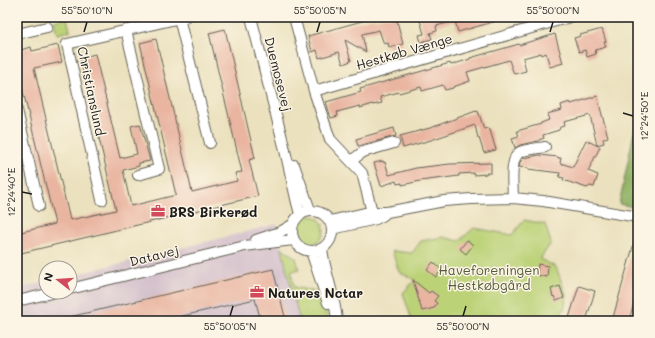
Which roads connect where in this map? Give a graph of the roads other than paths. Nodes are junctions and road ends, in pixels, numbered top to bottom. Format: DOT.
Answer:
graph roads {
  1 [pos="251,17"];
  2 [pos="294,17"];
  3 [pos="570,17"];
  4 [pos="182,18"];
  5 [pos="47,27"];
  6 [pos="126,30"];
  7 [pos="17,34"];
  8 [pos="314,91"];
  9 [pos="17,110"];
  10 [pos="210,143"];
  11 [pos="394,143"];
  12 [pos="545,147"];
  13 [pos="351,161"];
  14 [pos="138,175"];
  15 [pos="513,198"];
  16 [pos="102,200"];
  17 [pos="39,206"];
  18 [pos="305,212"];
  19 [pos="372,212"];
  20 [pos="387,212"];
  21 [pos="638,217"];
  22 [pos="292,225"];
  23 [pos="331,225"];
  24 [pos="294,240"];
  25 [pos="245,246"];
  26 [pos="322,249"];
  27 [pos="311,251"];
  28 [pos="78,287"];
  29 [pos="38,297"];
  30 [pos="17,302"];
  31 [pos="336,321"];
  1 -- 18 [label="street, Duemosevej"];
  2 -- 8 [label="street"];
  3 -- 8 [label="street, Hestkøb Vænge"];
  4 -- 6 [label="street, Christianslund"];
  4 -- 10 [label="street, Christianslund"];
  5 -- 7 [label="street"];
  6 -- 14 [label="street"];
  6 -- 16 [label="street, Christianslund"];
  8 -- 13 [label="street"];
  9 -- 17 [label="street"];
  11 -- 13 [label="street"];
  12 -- 15 [label="street"];
  13 -- 19 [label="street"];
  15 -- 20 [label="street"];
  15 -- 21 [label="street"];
  18 -- 22 [label="street"];
  18 -- 23 [label="street"];
  19 -- 20 [label="street"];
  19 -- 23 [label="street"];
  20 -- 23 [label="street"];
  22 -- 24 [label="street"];
  22 -- 25 [label="street, Datavej"];
  23 -- 26 [label="street"];
  24 -- 25 [label="street, Datavej"];
  24 -- 27 [label="street"];
  25 -- 28 [label="street, Datavej"];
  26 -- 27 [label="street"];
  26 -- 31 [label="street"];
  27 -- 31 [label="street"];
  29 -- 30 [label="street"];
}
